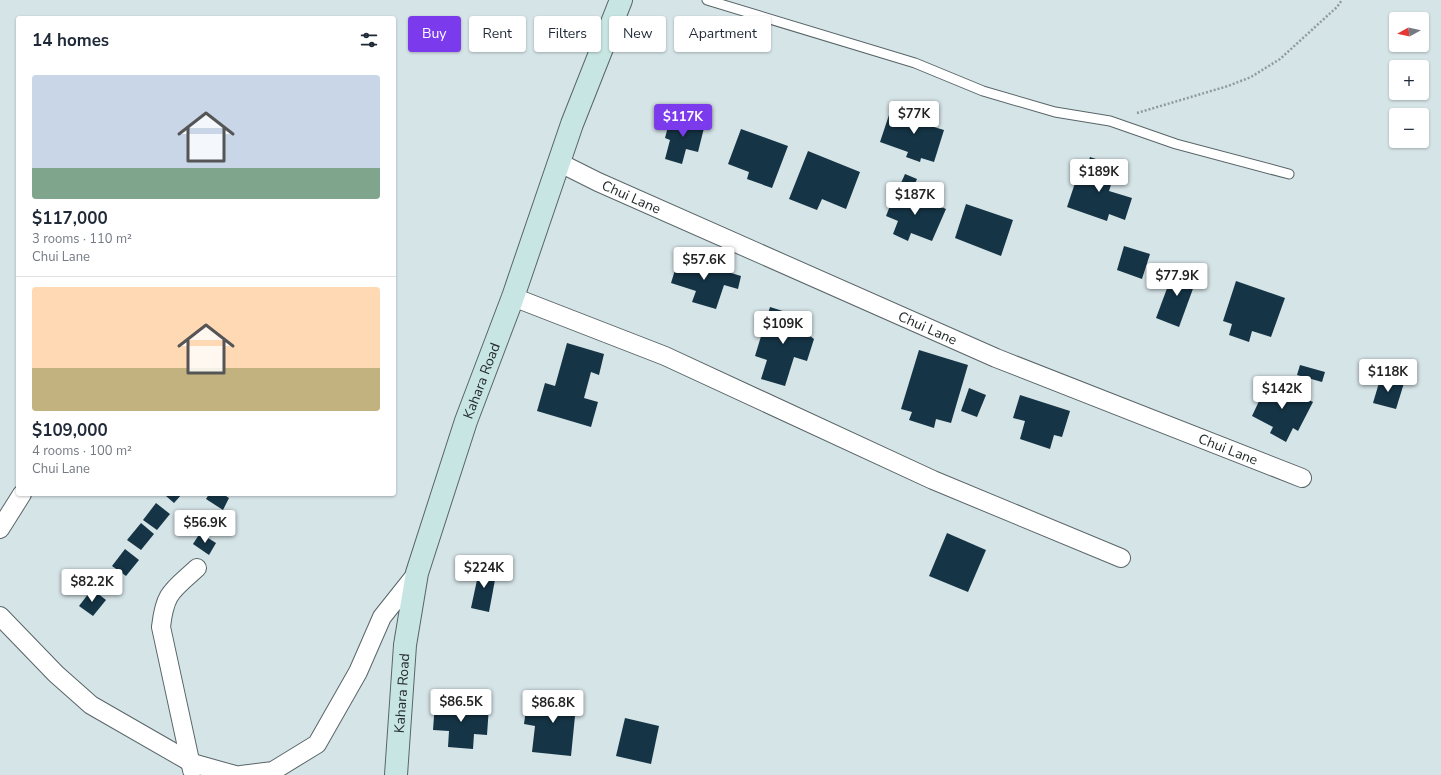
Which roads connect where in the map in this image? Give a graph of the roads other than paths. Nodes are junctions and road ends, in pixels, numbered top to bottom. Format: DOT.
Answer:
graph roads {
  1 [pos="621,0"];
  2 [pos="707,0"];
  3 [pos="560,163"];
  4 [pos="1289,174"];
  5 [pos="513,297"];
  6 [pos="1302,478"];
  7 [pos="21,496"];
  8 [pos="0,529"];
  9 [pos="1121,558"];
  10 [pos="197,568"];
  11 [pos="417,573"];
  12 [pos="0,616"];
  13 [pos="192,769"];
  14 [pos="235,775"];
  15 [pos="241,775"];
  16 [pos="396,775"];
  1 -- 3 [label="street, Kahara Road"];
  2 -- 4 [label="lane"];
  3 -- 5 [label="street, Kahara Road"];
  3 -- 6 [label="street, Chui Lane"];
  5 -- 9 [label="street"];
  5 -- 11 [label="street, Kahara Road"];
  7 -- 8 [label="street"];
  10 -- 13 [label="street"];
  11 -- 15 [label="street"];
  11 -- 16 [label="street, Kahara Road"];
  12 -- 13 [label="street"];
  13 -- 14 [label="street"];
}
